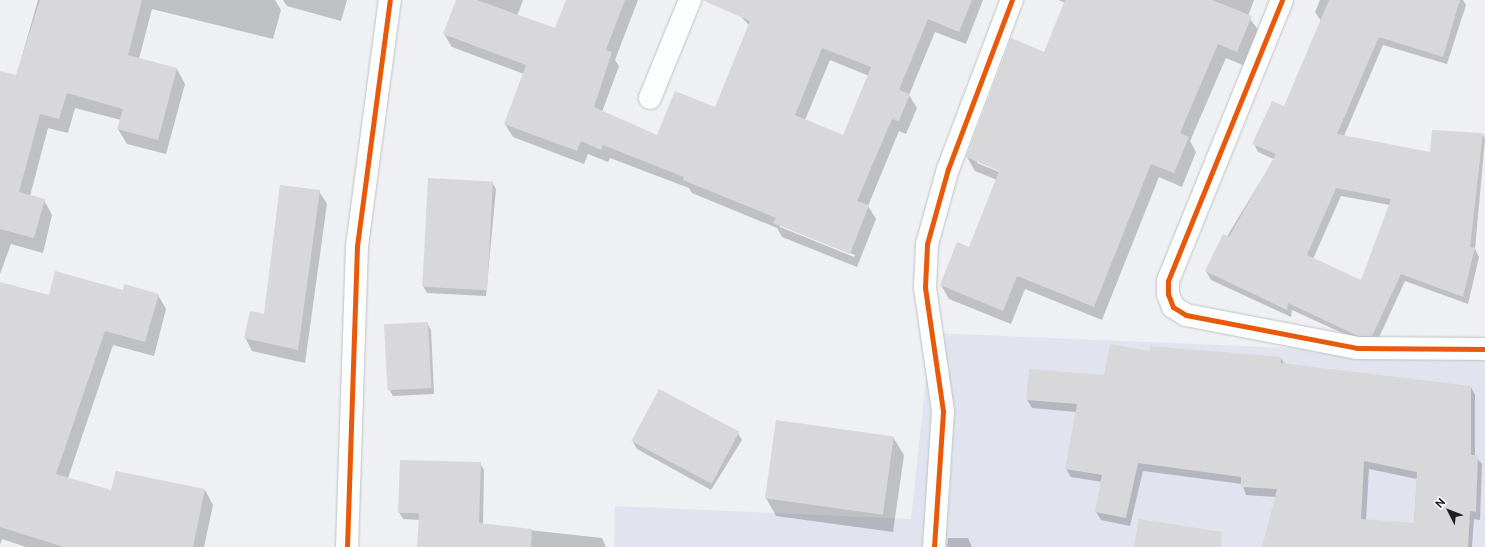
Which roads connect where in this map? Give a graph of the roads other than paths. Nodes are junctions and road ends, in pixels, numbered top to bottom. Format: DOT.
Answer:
graph roads {
  1 [pos="390,0"];
  2 [pos="690,0"];
  3 [pos="1012,0"];
  4 [pos="1282,0"];
  5 [pos="650,98"];
  6 [pos="1485,348"];
  7 [pos="347,547"];
  8 [pos="934,547"];
  1 -- 7 [label="street"];
  2 -- 5 [label="street"];
  3 -- 8 [label="street"];
  4 -- 6 [label="street"];
}
